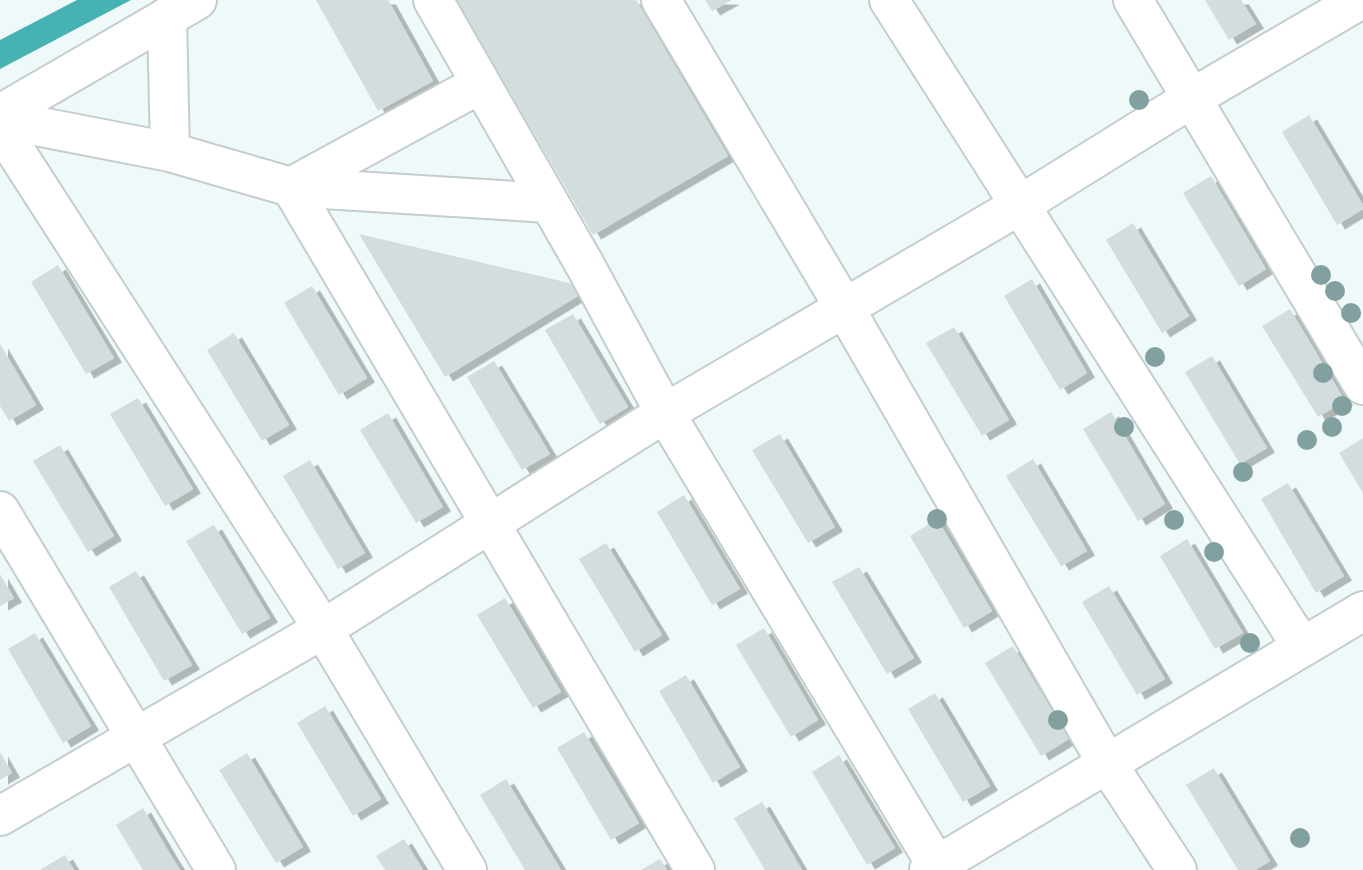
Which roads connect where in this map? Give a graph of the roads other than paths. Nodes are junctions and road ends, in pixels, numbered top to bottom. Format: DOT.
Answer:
graph roads {
  1 [pos="433,0"];
  2 [pos="661,0"];
  3 [pos="889,0"];
  4 [pos="1133,0"];
  5 [pos="1360,0"];
  6 [pos="182,8"];
  7 [pos="480,84"];
  8 [pos="1192,98"];
  9 [pos="0,116"];
  10 [pos="0,127"];
  11 [pos="170,152"];
  12 [pos="290,187"];
  13 [pos="549,203"];
  14 [pos="1020,205"];
  15 [pos="845,307"];
  16 [pos="1363,385"];
  17 [pos="665,414"];
  18 [pos="0,511"];
  19 [pos="491,523"];
  20 [pos="1363,611"];
  21 [pos="323,629"];
  22 [pos="1302,647"];
  23 [pos="136,738"];
  24 [pos="1108,765"];
  25 [pos="0,816"];
  26 [pos="933,868"];
  27 [pos="216,870"];
  28 [pos="467,870"];
  29 [pos="695,870"];
  30 [pos="1177,870"];
  1 -- 7 [label="street"];
  2 -- 15 [label="street"];
  3 -- 14 [label="street"];
  4 -- 8 [label="street"];
  5 -- 8 [label="street"];
  6 -- 9 [label="street"];
  6 -- 11 [label="street"];
  7 -- 12 [label="street"];
  7 -- 13 [label="street"];
  8 -- 14 [label="street"];
  8 -- 16 [label="street"];
  9 -- 11 [label="street"];
  10 -- 21 [label="street"];
  11 -- 12 [label="street"];
  12 -- 13 [label="street"];
  12 -- 19 [label="street"];
  13 -- 17 [label="street"];
  14 -- 15 [label="street"];
  14 -- 22 [label="street"];
  15 -- 17 [label="street"];
  15 -- 24 [label="street"];
  17 -- 19 [label="street"];
  17 -- 26 [label="street"];
  18 -- 23 [label="street"];
  19 -- 21 [label="street"];
  19 -- 29 [label="street"];
  20 -- 22 [label="street"];
  21 -- 23 [label="street"];
  21 -- 28 [label="street"];
  22 -- 24 [label="street"];
  23 -- 25 [label="street"];
  23 -- 27 [label="street"];
  24 -- 26 [label="street"];
  24 -- 30 [label="street"];
}
